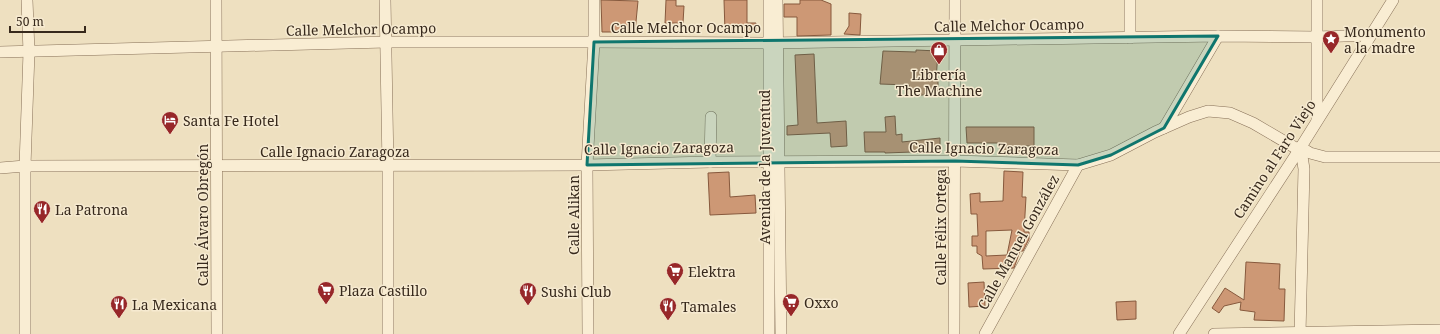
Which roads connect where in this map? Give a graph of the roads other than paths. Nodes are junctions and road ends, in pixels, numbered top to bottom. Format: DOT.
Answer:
graph roads {
  1 [pos="27,0"];
  2 [pos="216,0"];
  3 [pos="385,0"];
  4 [pos="594,0"];
  5 [pos="769,0"];
  6 [pos="777,0"];
  7 [pos="955,0"];
  8 [pos="1130,0"];
  9 [pos="1317,0"];
  10 [pos="1393,0"];
  11 [pos="1371,35"];
  12 [pos="1218,36"];
  13 [pos="1317,37"];
  14 [pos="1130,38"];
  15 [pos="955,40"];
  16 [pos="386,42"];
  17 [pos="594,42"];
  18 [pos="773,43"];
  19 [pos="216,46"];
  20 [pos="0,52"];
  21 [pos="29,52"];
  22 [pos="711,117"];
  23 [pos="1317,120"];
  24 [pos="1164,128"];
  25 [pos="1299,148"];
  26 [pos="1440,157"];
  27 [pos="710,162"];
  28 [pos="774,162"];
  29 [pos="955,162"];
  30 [pos="587,165"];
  31 [pos="1078,165"];
  32 [pos="25,166"];
  33 [pos="388,166"];
  34 [pos="217,167"];
  35 [pos="0,168"];
  36 [pos="1440,330"];
  37 [pos="1300,333"];
  38 [pos="25,334"];
  39 [pos="217,334"];
  40 [pos="388,334"];
  41 [pos="588,334"];
  42 [pos="769,334"];
  43 [pos="781,334"];
  44 [pos="954,334"];
  45 [pos="984,334"];
  46 [pos="1179,334"];
  47 [pos="1214,334"];
  1 -- 21 [label="street"];
  2 -- 19 [label="street, Calle Álvaro Obregón"];
  3 -- 16 [label="street"];
  4 -- 17 [label="street, Calle Alikan"];
  5 -- 18 [label="street, Avenida de la Juventud"];
  6 -- 18 [label="street, Avenida de la Juventud"];
  7 -- 15 [label="street, Calle Félix Ortega"];
  8 -- 14 [label="street"];
  9 -- 13 [label="street"];
  10 -- 11 [label="street, Camino al Faro Viejo"];
  11 -- 13 [label="street, Calle Melchor Ocampo"];
  11 -- 23 [label="street, Camino al Faro Viejo"];
  12 -- 13 [label="street, Calle Melchor Ocampo"];
  12 -- 14 [label="street, Calle Melchor Ocampo"];
  12 -- 24 [label="street"];
  13 -- 23 [label="street"];
  14 -- 15 [label="street, Calle Melchor Ocampo"];
  15 -- 18 [label="street, Calle Melchor Ocampo"];
  15 -- 29 [label="street, Calle Félix Ortega"];
  16 -- 17 [label="street, Calle Melchor Ocampo"];
  16 -- 19 [label="street, Calle Melchor Ocampo"];
  16 -- 33 [label="street"];
  17 -- 18 [label="street, Calle Melchor Ocampo"];
  17 -- 30 [label="street, Calle Alikan"];
  18 -- 28 [label="street, Avenida de la Juventud"];
  19 -- 21 [label="street, Calle Melchor Ocampo"];
  19 -- 34 [label="street, Calle Álvaro Obregón"];
  20 -- 21 [label="street, Calle Melchor Ocampo"];
  21 -- 32 [label="street"];
  22 -- 27 [label="street"];
  23 -- 25 [label="street, Camino al Faro Viejo"];
  24 -- 25 [label="street, Calle Ignacio Zaragoza"];
  24 -- 31 [label="street, Calle Ignacio Zaragoza"];
  25 -- 26 [label="street, Calle Ignacio Zaragoza"];
  25 -- 37 [label="street"];
  25 -- 46 [label="street, Camino al Faro Viejo"];
  27 -- 28 [label="street, Calle Ignacio Zaragoza"];
  27 -- 30 [label="street, Calle Ignacio Zaragoza"];
  28 -- 29 [label="street, Calle Ignacio Zaragoza"];
  28 -- 42 [label="street, Avenida de la Juventud"];
  28 -- 43 [label="street, Avenida de la Juventud"];
  29 -- 31 [label="street, Calle Ignacio Zaragoza"];
  29 -- 44 [label="street, Calle Félix Ortega"];
  30 -- 33 [label="street, Calle Ignacio Zaragoza"];
  30 -- 41 [label="street, Calle Alikan"];
  31 -- 45 [label="street, Calle Manuel González"];
  32 -- 34 [label="street, Calle Ignacio Zaragoza"];
  32 -- 35 [label="street, Calle Ignacio Zaragoza"];
  32 -- 38 [label="street"];
  33 -- 34 [label="street, Calle Ignacio Zaragoza"];
  33 -- 40 [label="street"];
  34 -- 39 [label="street, Calle Álvaro Obregón"];
  36 -- 37 [label="street"];
  37 -- 47 [label="street"];
}
